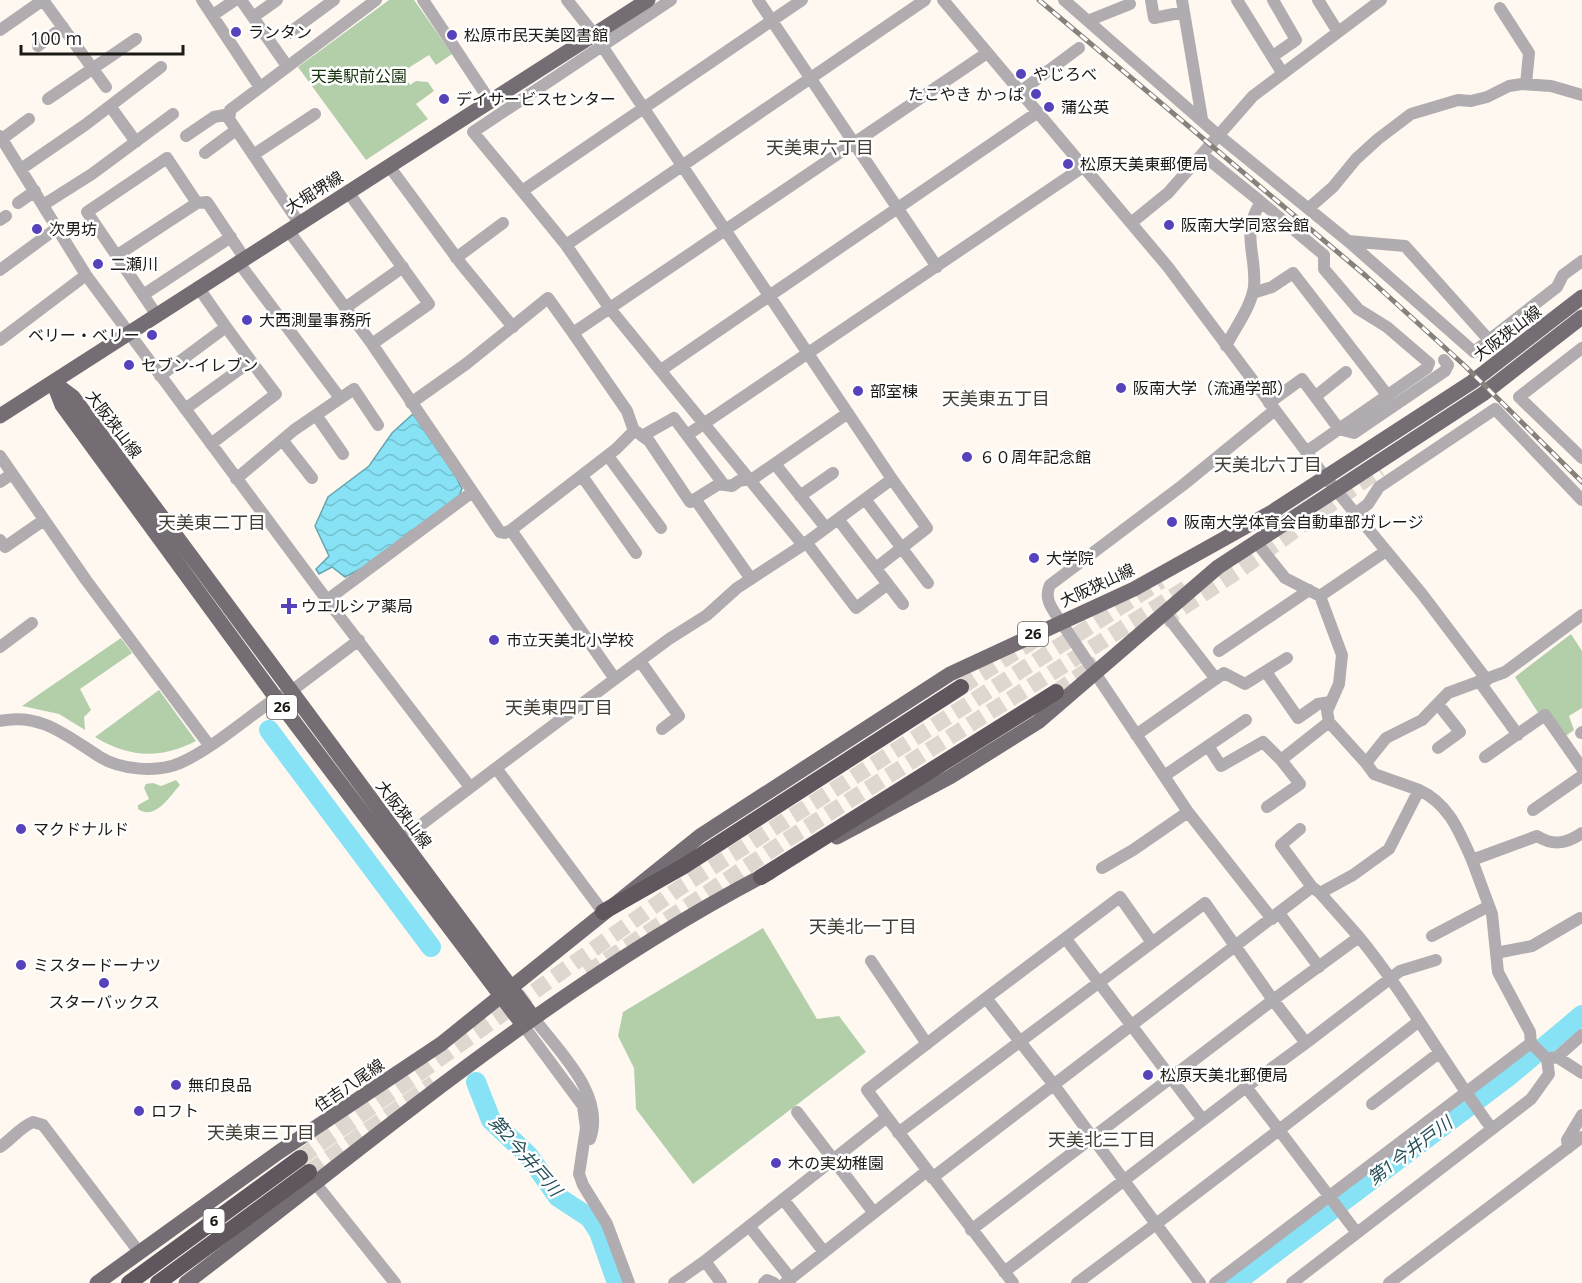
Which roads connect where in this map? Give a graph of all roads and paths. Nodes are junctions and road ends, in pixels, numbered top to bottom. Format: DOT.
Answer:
graph roads {
  1 [pos="43,0"];
  2 [pos="202,0"];
  3 [pos="235,0"];
  4 [pos="241,0"];
  5 [pos="277,0"];
  6 [pos="334,0"];
  7 [pos="376,0"];
  8 [pos="423,0"];
  9 [pos="567,0"];
  10 [pos="648,0"];
  11 [pos="671,0"];
  12 [pos="758,0"];
  13 [pos="802,0"];
  14 [pos="925,0"];
  15 [pos="944,0"];
  16 [pos="1064,0"];
  17 [pos="1151,0"];
  18 [pos="1237,0"];
  19 [pos="1273,0"];
  20 [pos="1318,0"];
  21 [pos="1374,2"];
  22 [pos="1130,4"];
  23 [pos="1183,6"];
  24 [pos="1500,8"];
  25 [pos="213,15"];
  26 [pos="253,17"];
  27 [pos="772,20"];
  28 [pos="1090,20"];
  29 [pos="63,27"];
  30 [pos="0,30"];
  31 [pos="1338,32"];
  32 [pos="289,33"];
  33 [pos="136,39"];
  34 [pos="598,41"];
  35 [pos="39,46"];
  36 [pos="1079,48"];
  37 [pos="987,54"];
  38 [pos="1273,56"];
  39 [pos="286,66"];
  40 [pos="161,67"];
  41 [pos="92,69"];
  42 [pos="1283,74"];
  43 [pos="811,79"];
  44 [pos="1526,84"];
  45 [pos="260,86"];
  46 [pos="106,87"];
  47 [pos="1021,91"];
  48 [pos="1582,95"];
  49 [pos="48,99"];
  50 [pos="490,101"];
  51 [pos="110,106"];
  52 [pos="642,108"];
  53 [pos="1038,112"];
  54 [pos="173,114"];
  55 [pos="230,114"];
  56 [pos="315,114"];
  57 [pos="1202,118"];
  58 [pos="29,119"];
  59 [pos="236,130"];
  60 [pos="1218,135"];
  61 [pos="186,136"];
  62 [pos="1,138"];
  63 [pos="136,142"];
  64 [pos="855,144"];
  65 [pos="205,153"];
  66 [pos="253,155"];
  67 [pos="1203,155"];
  68 [pos="389,166"];
  69 [pos="683,167"];
  70 [pos="1083,167"];
  71 [pos="21,169"];
  72 [pos="35,191"];
  73 [pos="522,191"];
  74 [pos="348,192"];
  75 [pos="1261,202"];
  76 [pos="18,203"];
  77 [pos="197,203"];
  78 [pos="43,205"];
  79 [pos="897,208"];
  80 [pos="1309,208"];
  81 [pos="504,223"];
  82 [pos="1131,223"];
  83 [pos="294,226"];
  84 [pos="57,228"];
  85 [pos="727,232"];
  86 [pos="231,237"];
  87 [pos="1348,241"];
  88 [pos="566,245"];
  89 [pos="116,256"];
  90 [pos="456,258"];
  91 [pos="242,261"];
  92 [pos="1582,261"];
  93 [pos="403,267"];
  94 [pos="937,267"];
  95 [pos="0,270"];
  96 [pos="86,275"];
  97 [pos="198,287"];
  98 [pos="1253,293"];
  99 [pos="143,296"];
  100 [pos="770,296"];
  101 [pos="1582,297"];
  102 [pos="345,308"];
  103 [pos="611,310"];
  104 [pos="156,314"];
  105 [pos="1582,317"];
  106 [pos="226,327"];
  107 [pos="513,327"];
  108 [pos="128,332"];
  109 [pos="573,333"];
  110 [pos="0,340"];
  111 [pos="1489,340"];
  112 [pos="372,344"];
  113 [pos="1226,346"];
  114 [pos="1582,348"];
  115 [pos="809,355"];
  116 [pos="1444,360"];
  117 [pos="251,361"];
  118 [pos="661,370"];
  119 [pos="1346,372"];
  120 [pos="160,375"];
  121 [pos="52,382"];
  122 [pos="1316,396"];
  123 [pos="1388,396"];
  124 [pos="340,398"];
  125 [pos="411,403"];
  126 [pos="1272,407"];
  127 [pos="185,409"];
  128 [pos="848,413"];
  129 [pos="316,415"];
  130 [pos="0,416"];
  131 [pos="705,424"];
  132 [pos="378,425"];
  133 [pos="1339,429"];
  134 [pos="638,433"];
  135 [pos="687,435"];
  136 [pos="283,441"];
  137 [pos="211,444"];
  138 [pos="1306,452"];
  139 [pos="343,454"];
  140 [pos="0,456"];
  141 [pos="608,456"];
  142 [pos="1582,458"];
  143 [pos="775,464"];
  144 [pos="833,473"];
  145 [pos="12,474"];
  146 [pos="582,476"];
  147 [pos="312,478"];
  148 [pos="892,478"];
  149 [pos="1326,478"];
  150 [pos="236,479"];
  151 [pos="747,479"];
  152 [pos="0,482"];
  153 [pos="724,485"];
  154 [pos="1336,490"];
  155 [pos="471,494"];
  156 [pos="800,496"];
  157 [pos="695,499"];
  158 [pos="865,499"];
  159 [pos="1582,500"];
  160 [pos="1355,514"];
  161 [pos="838,519"];
  162 [pos="44,520"];
  163 [pos="661,528"];
  164 [pos="826,528"];
  165 [pos="511,530"];
  166 [pos="0,540"];
  167 [pos="1256,542"];
  168 [pos="805,544"];
  169 [pos="902,548"];
  170 [pos="1386,551"];
  171 [pos="636,553"];
  172 [pos="876,568"];
  173 [pos="751,579"];
  174 [pos="928,583"];
  175 [pos="888,584"];
  176 [pos="1315,593"];
  177 [pos="327,600"];
  178 [pos="903,604"];
  179 [pos="1164,612"];
  180 [pos="1582,615"];
  181 [pos="1061,622"];
  182 [pos="32,623"];
  183 [pos="359,640"];
  184 [pos="0,646"];
  185 [pos="1219,651"];
  186 [pos="1287,658"];
  187 [pos="640,661"];
  188 [pos="1266,672"];
  189 [pos="1096,675"];
  190 [pos="615,679"];
  191 [pos="1216,679"];
  192 [pos="1483,680"];
  193 [pos="961,687"];
  194 [pos="290,692"];
  195 [pos="1056,692"];
  196 [pos="276,698"];
  197 [pos="1330,702"];
  198 [pos="1438,704"];
  199 [pos="1246,720"];
  200 [pos="0,721"];
  201 [pos="1329,723"];
  202 [pos="662,729"];
  203 [pos="1136,735"];
  204 [pos="1518,735"];
  205 [pos="209,745"];
  206 [pos="1208,746"];
  207 [pos="1438,748"];
  208 [pos="1485,757"];
  209 [pos="1281,760"];
  210 [pos="1366,763"];
  211 [pos="496,768"];
  212 [pos="1582,768"];
  213 [pos="1164,776"];
  214 [pos="1582,776"];
  215 [pos="471,787"];
  216 [pos="1419,790"];
  217 [pos="1267,807"];
  218 [pos="1533,810"];
  219 [pos="1188,812"];
  220 [pos="1300,829"];
  221 [pos="1582,833"];
  222 [pos="401,840"];
  223 [pos="1472,860"];
  224 [pos="1102,868"];
  225 [pos="761,876"];
  226 [pos="1316,890"];
  227 [pos="1489,906"];
  228 [pos="603,912"];
  229 [pos="1275,916"];
  230 [pos="1580,918"];
  231 [pos="1432,936"];
  232 [pos="1359,937"];
  233 [pos="1066,939"];
  234 [pos="1151,941"];
  235 [pos="1236,947"];
  236 [pos="1496,953"];
  237 [pos="1436,960"];
  238 [pos="871,961"];
  239 [pos="1319,967"];
  240 [pos="1392,977"];
  241 [pos="1098,981"];
  242 [pos="506,993"];
  243 [pos="986,998"];
  244 [pos="1273,1000"];
  245 [pos="528,1021"];
  246 [pos="1418,1022"];
  247 [pos="1132,1026"];
  248 [pos="1582,1035"];
  249 [pos="1020,1041"];
  250 [pos="1306,1043"];
  251 [pos="927,1044"];
  252 [pos="1532,1044"];
  253 [pos="1439,1053"];
  254 [pos="1550,1058"];
  255 [pos="1582,1073"];
  256 [pos="1171,1078"];
  257 [pos="1054,1085"];
  258 [pos="1246,1087"];
  259 [pos="1465,1093"];
  260 [pos="1372,1104"];
  261 [pos="797,1112"];
  262 [pos="1582,1115"];
  263 [pos="887,1117"];
  264 [pos="1203,1120"];
  265 [pos="1492,1128"];
  266 [pos="1279,1130"];
  267 [pos="898,1133"];
  268 [pos="1582,1137"];
  269 [pos="1093,1138"];
  270 [pos="0,1147"];
  271 [pos="1568,1148"];
  272 [pos="833,1159"];
  273 [pos="308,1171"];
  274 [pos="930,1175"];
  275 [pos="1124,1181"];
  276 [pos="1329,1196"];
  277 [pos="783,1199"];
  278 [pos="874,1213"];
  279 [pos="1156,1224"];
  280 [pos="749,1226"];
  281 [pos="971,1230"];
  282 [pos="1357,1233"];
  283 [pos="139,1252"];
  284 [pos="824,1252"];
  285 [pos="705,1261"];
  286 [pos="1004,1272"];
  287 [pos="788,1281"];
  288 [pos="97,1283"];
  289 [pos="129,1283"];
  290 [pos="158,1283"];
  291 [pos="186,1283"];
  292 [pos="395,1283"];
  293 [pos="629,1283"];
  294 [pos="674,1283"];
  295 [pos="721,1283"];
  296 [pos="764,1283"];
  297 [pos="774,1283"];
  298 [pos="1012,1283"];
  299 [pos="1077,1283"];
  300 [pos="1200,1283"];
  301 [pos="1215,1283"];
  302 [pos="1292,1283"];
  303 [pos="1389,1283"];
  1 -- 29 [label="street"];
  1 -- 30 [label="street"];
  2 -- 25 [label="street"];
  3 -- 25 [label="street"];
  4 -- 26 [label="street"];
  5 -- 26 [label="street"];
  6 -- 32 [label="street"];
  7 -- 39 [label="street"];
  8 -- 50 [label="street"];
  9 -- 34 [label="street"];
  10 -- 34 [label="main road, 大堀堺線"];
  11 -- 34 [label="street"];
  12 -- 27 [label="street"];
  13 -- 27 [label="street"];
  14 -- 43 [label="street"];
  15 -- 37 [label="street"];
  16 -- 28 [label="street"];
  17 -- 23 [label="street"];
  18 -- 38 [label="street"];
  19 -- 38 [label="street"];
  20 -- 31 [label="street"];
  21 -- 31 [label="street"];
  22 -- 28 [label="street"];
  23 -- 57 [label="street"];
  24 -- 44 [label="street"];
  25 -- 45 [label="street"];
  26 -- 39 [label="street"];
  27 -- 43 [label="street"];
  27 -- 52 [label="street"];
  28 -- 57 [label="street"];
  29 -- 35 [label="street"];
  29 -- 41 [label="street"];
  31 -- 42 [label="street"];
  33 -- 41 [label="street"];
  34 -- 50 [label="main road, 大堀堺線"];
  34 -- 52 [label="street"];
  34 -- 73 [label="street"];
  36 -- 47 [label="street"];
  37 -- 47 [label="street"];
  37 -- 64 [label="street"];
  38 -- 42 [label="street"];
  39 -- 45 [label="street"];
  40 -- 51 [label="street"];
  41 -- 46 [label="street"];
  41 -- 49 [label="street"];
  42 -- 60 [label="street"];
  43 -- 64 [label="street"];
  43 -- 69 [label="street"];
  44 -- 48 [label="street"];
  44 -- 80 [label="street"];
  45 -- 55 [label="street"];
  47 -- 53 [label="street"];
  50 -- 68 [label="main road, 大堀堺線"];
  51 -- 63 [label="street"];
  51 -- 71 [label="street"];
  52 -- 69 [label="street"];
  52 -- 73 [label="street"];
  53 -- 70 [label="street"];
  53 -- 79 [label="street"];
  54 -- 63 [label="street"];
  55 -- 59 [label="street"];
  55 -- 61 [label="street"];
  56 -- 66 [label="street"];
  57 -- 60 [label="street"];
  58 -- 62 [label="street"];
  59 -- 65 [label="street"];
  59 -- 66 [label="street"];
  60 -- 67 [label="street"];
  60 -- 80 [label="street"];
  62 -- 71 [label="street"];
  63 -- 78 [label="street"];
  64 -- 79 [label="street"];
  64 -- 85 [label="street"];
  66 -- 83 [label="street"];
  67 -- 75 [label="street"];
  67 -- 82 [label="street"];
  68 -- 74 [label="main road, 大堀堺線"];
  68 -- 90 [label="street"];
  69 -- 85 [label="street"];
  69 -- 88 [label="street"];
  70 -- 82 [label="street"];
  70 -- 94 [label="street"];
  71 -- 72 [label="street"];
  72 -- 76 [label="street"];
  72 -- 78 [label="street"];
  73 -- 88 [label="street"];
  74 -- 83 [label="main road, 大堀堺線"];
  74 -- 93 [label="street"];
  75 -- 98 [label="street"];
  75 -- 123 [label="street"];
  77 -- 86 [label="street"];
  77 -- 89 [label="street"];
  77 -- 89 [label="street"];
  78 -- 84 [label="street"];
  79 -- 94 [label="street"];
  79 -- 100 [label="street"];
  80 -- 87 [label="street"];
  81 -- 90 [label="street"];
  82 -- 113 [label="street"];
  83 -- 91 [label="main road, 大堀堺線"];
  83 -- 102 [label="street"];
  84 -- 95 [label="street"];
  84 -- 96 [label="street"];
  85 -- 100 [label="street"];
  85 -- 103 [label="street"];
  86 -- 91 [label="street"];
  86 -- 99 [label="street"];
  87 -- 111 [label="street"];
  87 -- 111 [label="street"];
  88 -- 103 [label="street"];
  89 -- 99 [label="street"];
  90 -- 107 [label="street"];
  91 -- 97 [label="main road, 大堀堺線"];
  91 -- 124 [label="street"];
  92 -- 111 [label="street"];
  93 -- 102 [label="street"];
  93 -- 112 [label="street"];
  94 -- 115 [label="street"];
  96 -- 108 [label="street"];
  96 -- 110 [label="street"];
  97 -- 104 [label="main road, 大堀堺線"];
  97 -- 106 [label="street"];
  98 -- 113 [label="street"];
  98 -- 123 [label="street"];
  99 -- 104 [label="street"];
  100 -- 115 [label="street"];
  100 -- 118 [label="street"];
  101 -- 149 [label="main road, 大阪狭山線 / 26"];
  102 -- 112 [label="street"];
  103 -- 109 [label="street"];
  103 -- 118 [label="street"];
  104 -- 108 [label="main road, 大堀堺線"];
  105 -- 154 [label="main road, 大阪狭山線"];
  106 -- 117 [label="street"];
  106 -- 120 [label="street"];
  107 -- 109 [label="street"];
  107 -- 125 [label="street"];
  108 -- 120 [label="street"];
  108 -- 121 [label="main road, 大堀堺線"];
  109 -- 134 [label="street"];
  112 -- 125 [label="street"];
  113 -- 126 [label="street"];
  114 -- 142 [label="street"];
  115 -- 128 [label="street"];
  115 -- 131 [label="street"];
  116 -- 133 [label="street"];
  117 -- 127 [label="street"];
  117 -- 137 [label="street"];
  118 -- 131 [label="street"];
  119 -- 122 [label="street"];
  120 -- 127 [label="street"];
  121 -- 130 [label="main road, 大堀堺線"];
  121 -- 194 [label="main road, 大阪狭山線 / 26"];
  121 -- 196 [label="main road, 大阪狭山線 / 26"];
  122 -- 126 [label="street"];
  122 -- 133 [label="street"];
  123 -- 133 [label="street"];
  124 -- 129 [label="street"];
  124 -- 132 [label="street"];
  125 -- 155 [label="street"];
  126 -- 138 [label="street"];
  126 -- 181 [label="street"];
  127 -- 137 [label="street"];
  128 -- 143 [label="street"];
  128 -- 148 [label="street"];
  129 -- 136 [label="street"];
  129 -- 139 [label="street"];
  131 -- 135 [label="street"];
  131 -- 151 [label="street"];
  133 -- 138 [label="street"];
  134 -- 135 [label="street"];
  134 -- 141 [label="street"];
  134 -- 157 [label="street"];
  135 -- 153 [label="street"];
  136 -- 147 [label="street"];
  136 -- 150 [label="street"];
  137 -- 150 [label="street"];
  138 -- 149 [label="street"];
  140 -- 145 [label="street"];
  141 -- 146 [label="street"];
  141 -- 163 [label="street"];
  143 -- 151 [label="street"];
  143 -- 156 [label="street"];
  144 -- 156 [label="street"];
  145 -- 152 [label="street"];
  145 -- 162 [label="street"];
  146 -- 165 [label="street"];
  146 -- 171 [label="street"];
  148 -- 158 [label="street"];
  148 -- 169 [label="street"];
  149 -- 154 [label="street"];
  149 -- 181 [label="main road, 大阪狭山線 / 26"];
  150 -- 177 [label="street"];
  151 -- 153 [label="street"];
  151 -- 168 [label="street"];
  153 -- 157 [label="street"];
  154 -- 160 [label="street"];
  154 -- 167 [label="main road, 大阪狭山線"];
  155 -- 165 [label="street"];
  155 -- 177 [label="street"];
  156 -- 164 [label="street"];
  157 -- 173 [label="street"];
  158 -- 161 [label="street"];
  158 -- 169 [label="street"];
  159 -- 160 [label="street"];
  160 -- 170 [label="street"];
  161 -- 164 [label="street"];
  161 -- 172 [label="street"];
  162 -- 166 [label="street"];
  162 -- 205 [label="street"];
  164 -- 168 [label="street"];
  165 -- 190 [label="street"];
  167 -- 176 [label="street"];
  167 -- 179 [label="main road, 大阪狭山線"];
  168 -- 173 [label="street"];
  168 -- 175 [label="street"];
  169 -- 172 [label="street"];
  169 -- 174 [label="street"];
  170 -- 176 [label="street"];
  170 -- 192 [label="street"];
  172 -- 175 [label="street"];
  173 -- 187 [label="street"];
  175 -- 178 [label="street"];
  176 -- 185 [label="street"];
  176 -- 197 [label="street"];
  177 -- 183 [label="street"];
  179 -- 189 [label="main road, 大阪狭山線"];
  179 -- 191 [label="street"];
  180 -- 192 [label="street"];
  181 -- 189 [label="street"];
  181 -- 228 [label="main road, 大阪狭山線 / 26"];
  182 -- 184 [label="street"];
  183 -- 194 [label="street"];
  183 -- 215 [label="street"];
  186 -- 188 [label="street"];
  187 -- 190 [label="street"];
  187 -- 202 [label="street"];
  188 -- 191 [label="street"];
  188 -- 197 [label="street"];
  189 -- 203 [label="street"];
  189 -- 225 [label="main road, 大阪狭山線"];
  190 -- 211 [label="street"];
  191 -- 203 [label="street"];
  192 -- 198 [label="street"];
  192 -- 204 [label="street"];
  193 -- 228 [label="highway"];
  194 -- 196 [label="street"];
  194 -- 222 [label="main road, 大阪狭山線 / 26"];
  195 -- 225 [label="highway"];
  196 -- 205 [label="street"];
  196 -- 242 [label="main road, 大阪狭山線 / 26"];
  197 -- 201 [label="street"];
  198 -- 207 [label="street"];
  198 -- 210 [label="street"];
  199 -- 206 [label="street"];
  200 -- 205 [label="street"];
  201 -- 209 [label="street"];
  201 -- 210 [label="street"];
  203 -- 213 [label="street"];
  204 -- 208 [label="street"];
  204 -- 212 [label="street"];
  206 -- 209 [label="street"];
  206 -- 213 [label="street"];
  209 -- 217 [label="street"];
  210 -- 216 [label="street"];
  211 -- 215 [label="street"];
  211 -- 228 [label="street"];
  213 -- 219 [label="street"];
  214 -- 218 [label="street"];
  215 -- 222 [label="street"];
  216 -- 223 [label="street"];
  216 -- 226 [label="street"];
  219 -- 224 [label="street"];
  219 -- 229 [label="street"];
  220 -- 226 [label="street"];
  221 -- 223 [label="street"];
  222 -- 242 [label="main road, 大阪狭山線 / 26"];
  223 -- 227 [label="street"];
  225 -- 245 [label="main road, 大阪狭山線"];
  226 -- 229 [label="street"];
  226 -- 232 [label="street"];
  227 -- 231 [label="street"];
  227 -- 236 [label="street"];
  228 -- 242 [label="main road, 大阪狭山線 / 26"];
  229 -- 235 [label="street"];
  229 -- 239 [label="street"];
  230 -- 236 [label="street"];
  232 -- 239 [label="street"];
  232 -- 240 [label="street"];
  233 -- 234 [label="street"];
  233 -- 241 [label="street"];
  233 -- 243 [label="street"];
  234 -- 235 [label="street"];
  234 -- 241 [label="street"];
  235 -- 244 [label="street"];
  235 -- 247 [label="street"];
  236 -- 252 [label="street"];
  237 -- 240 [label="street"];
  238 -- 251 [label="street"];
  239 -- 244 [label="street"];
  240 -- 246 [label="street"];
  240 -- 250 [label="street"];
  241 -- 247 [label="street"];
  241 -- 249 [label="street"];
  242 -- 245 [label="main road, 大阪狭山線 / 26"];
  242 -- 283 [label="main road, 住吉八尾線"];
  243 -- 249 [label="street"];
  243 -- 251 [label="street"];
  244 -- 250 [label="street"];
  244 -- 256 [label="street"];
  245 -- 273 [label="main road"];
  245 -- 293 [label="street"];
  246 -- 253 [label="street"];
  246 -- 266 [label="street"];
  247 -- 256 [label="street"];
  247 -- 257 [label="street"];
  248 -- 254 [label="street"];
  249 -- 257 [label="street"];
  249 -- 267 [label="street"];
  250 -- 258 [label="street"];
  251 -- 263 [label="street"];
  252 -- 254 [label="street"];
  252 -- 259 [label="street"];
  253 -- 259 [label="street"];
  253 -- 260 [label="street"];
  254 -- 255 [label="street"];
  254 -- 265 [label="street"];
  256 -- 264 [label="street"];
  256 -- 269 [label="street"];
  257 -- 269 [label="street"];
  257 -- 274 [label="street"];
  258 -- 264 [label="street"];
  258 -- 266 [label="street"];
  259 -- 265 [label="street"];
  259 -- 276 [label="street"];
  261 -- 272 [label="street"];
  262 -- 271 [label="street"];
  263 -- 267 [label="street"];
  263 -- 272 [label="street"];
  264 -- 275 [label="street"];
  265 -- 282 [label="street"];
  266 -- 276 [label="street"];
  266 -- 279 [label="street"];
  267 -- 274 [label="street"];
  268 -- 271 [label="street"];
  269 -- 275 [label="street"];
  269 -- 281 [label="street"];
  270 -- 283 [label="street"];
  271 -- 303 [label="street"];
  272 -- 277 [label="street"];
  272 -- 278 [label="street"];
  273 -- 289 [label="highway, 6"];
  273 -- 290 [label="highway, 6"];
  273 -- 291 [label="main road"];
  273 -- 292 [label="street"];
  274 -- 278 [label="street"];
  274 -- 281 [label="street"];
  275 -- 279 [label="street"];
  275 -- 286 [label="street"];
  276 -- 282 [label="street"];
  276 -- 301 [label="street"];
  277 -- 280 [label="street"];
  277 -- 284 [label="street"];
  278 -- 284 [label="street"];
  279 -- 299 [label="street"];
  279 -- 300 [label="street"];
  280 -- 285 [label="street"];
  280 -- 287 [label="street"];
  281 -- 286 [label="street"];
  282 -- 302 [label="street"];
  283 -- 288 [label="main road, 住吉八尾線"];
  284 -- 287 [label="street"];
  285 -- 294 [label="street"];
  285 -- 295 [label="street"];
  286 -- 298 [label="street"];
  296 -- 297 [label="street"];
}
